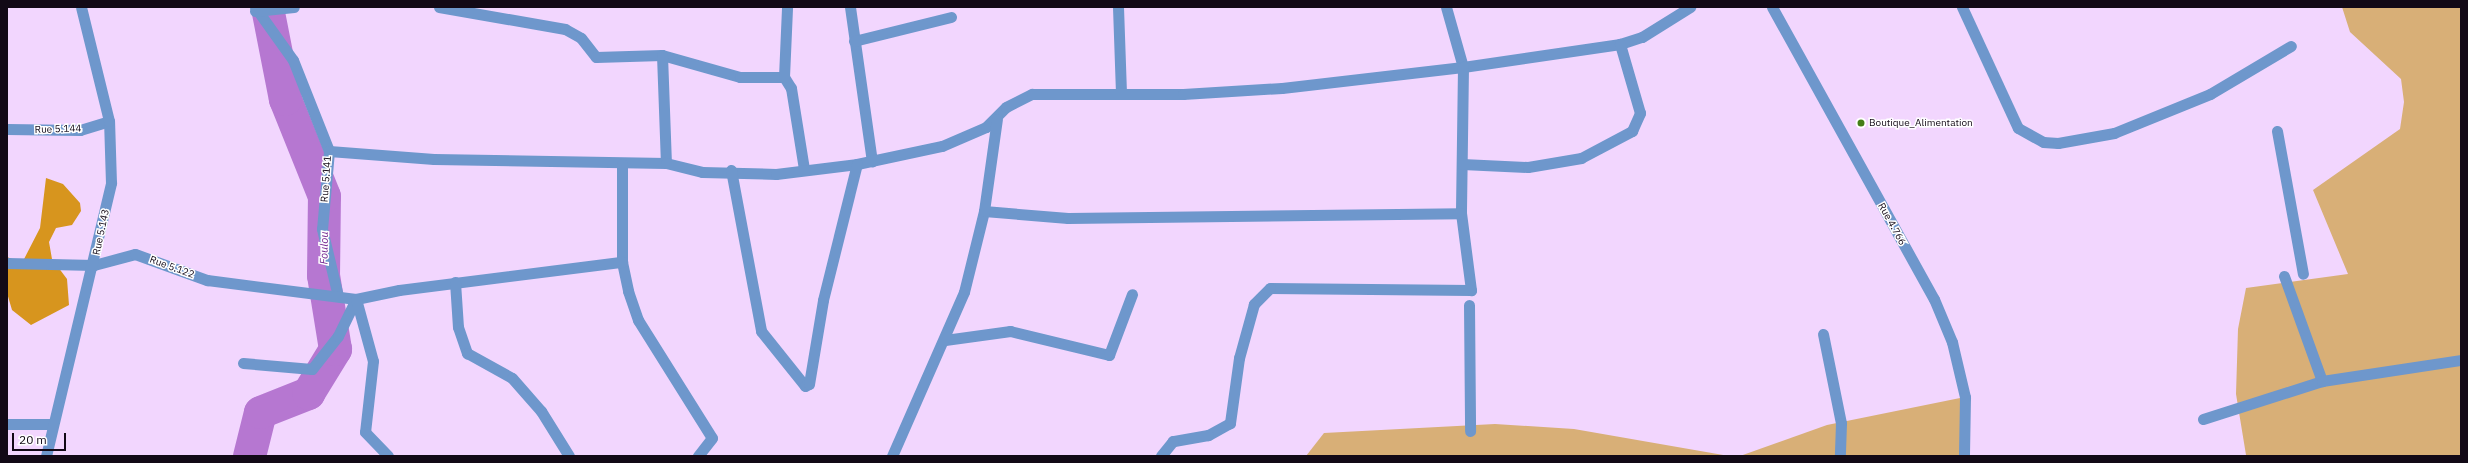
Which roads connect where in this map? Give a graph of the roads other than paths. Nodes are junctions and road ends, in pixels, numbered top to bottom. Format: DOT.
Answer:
graph roads {
  1 [pos="81,7"];
  2 [pos="294,7"];
  3 [pos="439,7"];
  4 [pos="787,7"];
  5 [pos="850,7"];
  6 [pos="1118,7"];
  7 [pos="1446,7"];
  8 [pos="1690,7"];
  9 [pos="1772,7"];
  10 [pos="1962,7"];
  11 [pos="255,9"];
  12 [pos="951,17"];
  13 [pos="854,41"];
  14 [pos="1620,44"];
  15 [pos="2291,46"];
  16 [pos="662,55"];
  17 [pos="1463,67"];
  18 [pos="784,77"];
  19 [pos="1121,94"];
  20 [pos="997,119"];
  21 [pos="109,121"];
  22 [pos="7,129"];
  23 [pos="2277,131"];
  24 [pos="329,151"];
  25 [pos="872,161"];
  26 [pos="666,163"];
  27 [pos="622,164"];
  28 [pos="857,164"];
  29 [pos="1462,164"];
  30 [pos="804,169"];
  31 [pos="732,170"];
  32 [pos="984,211"];
  33 [pos="1462,213"];
  34 [pos="622,262"];
  35 [pos="7,263"];
  36 [pos="94,265"];
  37 [pos="2303,274"];
  38 [pos="2284,276"];
  39 [pos="455,282"];
  40 [pos="1132,294"];
  41 [pos="338,296"];
  42 [pos="356,299"];
  43 [pos="1469,305"];
  44 [pos="1823,334"];
  45 [pos="945,340"];
  46 [pos="2461,360"];
  47 [pos="243,363"];
  48 [pos="2322,381"];
  49 [pos="2203,419"];
  50 [pos="7,424"];
  51 [pos="53,424"];
  52 [pos="1470,431"];
  53 [pos="46,456"];
  54 [pos="388,456"];
  55 [pos="569,456"];
  56 [pos="698,456"];
  57 [pos="892,456"];
  58 [pos="1161,456"];
  59 [pos="1840,456"];
  60 [pos="1964,456"];
  1 -- 21 [label="street, Rue 5.143"];
  2 -- 11 [label="street"];
  3 -- 16 [label="street"];
  4 -- 18 [label="street"];
  5 -- 13 [label="street"];
  6 -- 19 [label="street"];
  7 -- 17 [label="street"];
  8 -- 14 [label="street"];
  9 -- 60 [label="street, Rue 4.766"];
  10 -- 15 [label="street"];
  11 -- 24 [label="street, Rue 5.141"];
  12 -- 13 [label="street"];
  13 -- 25 [label="street"];
  14 -- 17 [label="street"];
  14 -- 29 [label="street"];
  16 -- 18 [label="street"];
  16 -- 26 [label="street"];
  17 -- 19 [label="street"];
  17 -- 29 [label="street"];
  18 -- 30 [label="street"];
  19 -- 20 [label="street"];
  20 -- 25 [label="street"];
  20 -- 32 [label="street"];
  21 -- 22 [label="street, Rue 5.144"];
  21 -- 36 [label="street, Rue 5.143"];
  23 -- 37 [label="street"];
  24 -- 27 [label="street"];
  24 -- 41 [label="street, Rue 5.141"];
  25 -- 28 [label="street"];
  26 -- 27 [label="street"];
  26 -- 31 [label="street"];
  27 -- 34 [label="street"];
  28 -- 30 [label="street"];
  28 -- 31 [label="street"];
  29 -- 33 [label="street"];
  30 -- 31 [label="street"];
  32 -- 33 [label="street"];
  32 -- 45 [label="street"];
  33 -- 58 [label="street"];
  34 -- 39 [label="street, Rue 5.122"];
  34 -- 56 [label="street"];
  35 -- 36 [label="street, Rue 5.122"];
  36 -- 41 [label="street, Rue 5.122"];
  36 -- 51 [label="street, Rue 5.143"];
  38 -- 48 [label="street"];
  39 -- 42 [label="street, Rue 5.122"];
  39 -- 55 [label="street"];
  40 -- 45 [label="street"];
  41 -- 42 [label="street, Rue 5.122"];
  42 -- 47 [label="street"];
  42 -- 54 [label="street"];
  43 -- 52 [label="street"];
  44 -- 59 [label="street"];
  45 -- 57 [label="street"];
  46 -- 48 [label="street"];
  48 -- 49 [label="street"];
  50 -- 51 [label="street"];
  51 -- 53 [label="street, Rue 5.143"];
}
